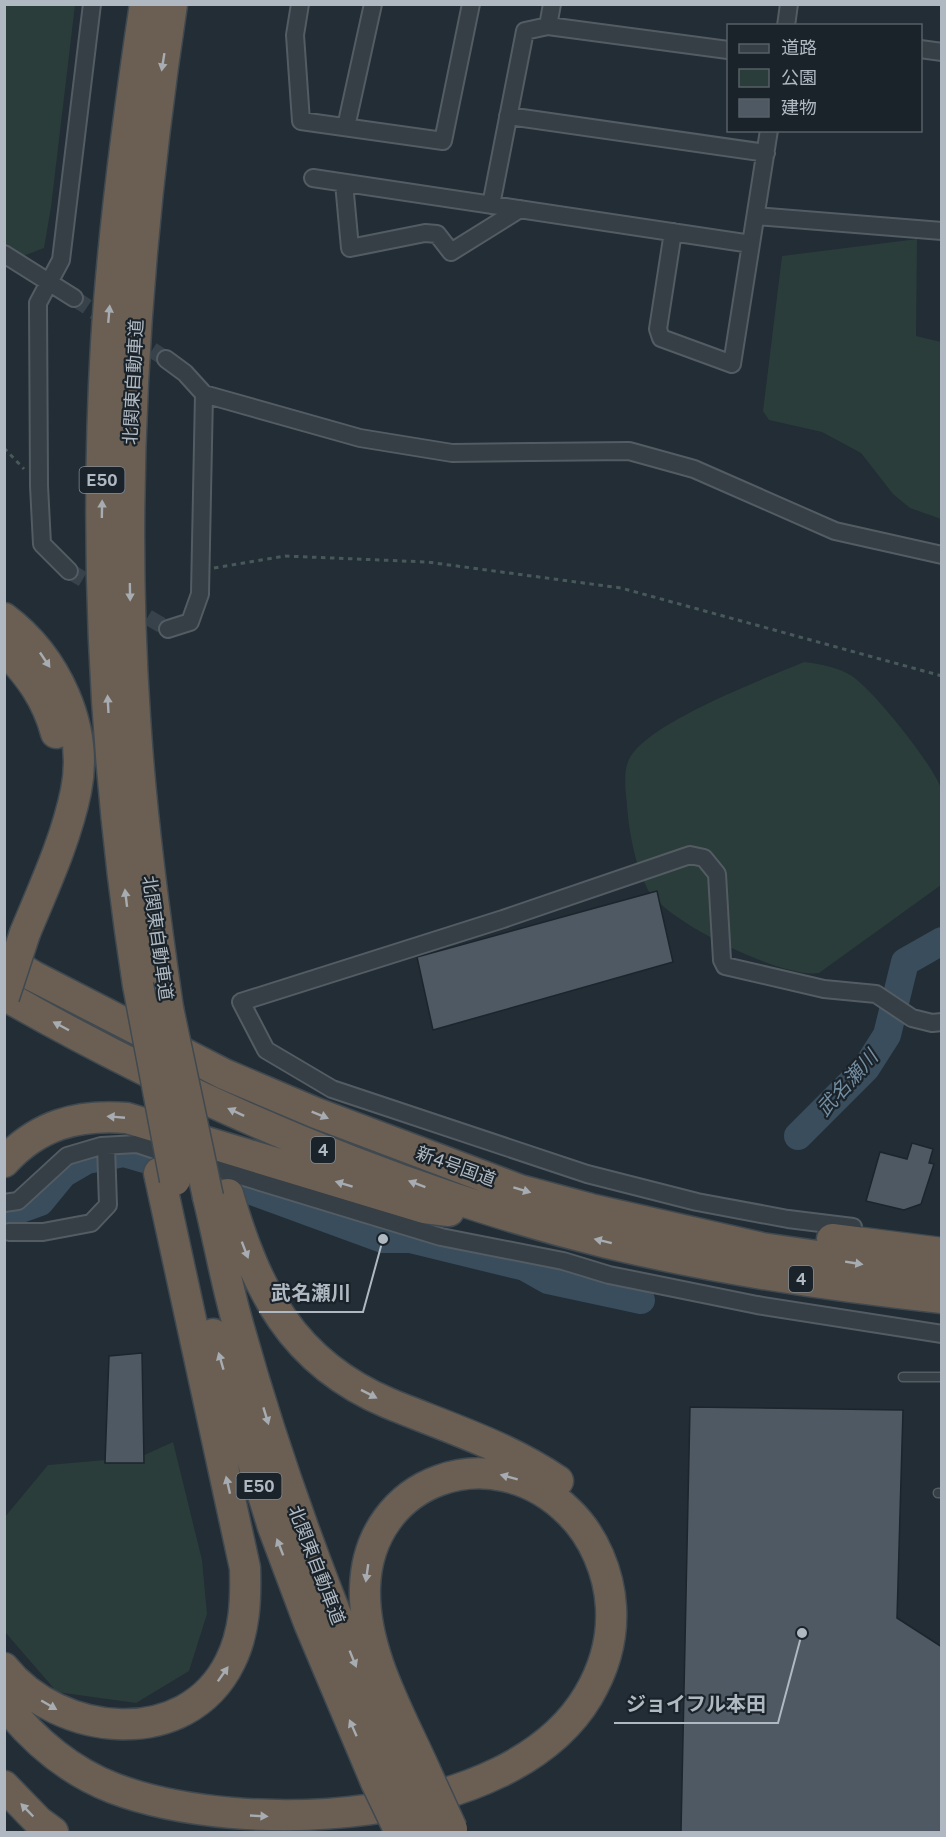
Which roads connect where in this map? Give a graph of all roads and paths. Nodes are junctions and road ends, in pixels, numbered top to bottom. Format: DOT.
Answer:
graph roads {
  1 [pos="92,4"];
  2 [pos="145,4"];
  3 [pos="172,4"];
  4 [pos="300,4"];
  5 [pos="373,4"];
  6 [pos="471,4"];
  7 [pos="552,4"];
  8 [pos="789,4"];
  9 [pos="786,24"];
  10 [pos="548,26"];
  11 [pos="922,49"];
  12 [pos="727,50"];
  13 [pos="942,52"];
  14 [pos="508,116"];
  15 [pos="346,127"];
  16 [pos="769,132"];
  17 [pos="766,153"];
  18 [pos="313,178"];
  19 [pos="344,183"];
  20 [pos="490,205"];
  21 [pos="520,209"];
  22 [pos="756,216"];
  23 [pos="942,231"];
  24 [pos="673,232"];
  25 [pos="751,244"];
  26 [pos="4,254"];
  27 [pos="51,282"];
  28 [pos="74,298"];
  29 [pos="166,359"];
  30 [pos="204,394"];
  31 [pos="942,555"];
  32 [pos="201,570"];
  33 [pos="69,571"];
  34 [pos="4,618"];
  35 [pos="168,629"];
  36 [pos="7,653"];
  37 [pos="942,676"];
  38 [pos="14,936"];
  39 [pos="4,958"];
  40 [pos="4,996"];
  41 [pos="942,1022"];
  42 [pos="447,1128"];
  43 [pos="106,1146"];
  44 [pos="435,1158"];
  45 [pos="4,1162"];
  46 [pos="167,1177"];
  47 [pos="218,1196"];
  48 [pos="4,1203"];
  49 [pos="591,1209"];
  50 [pos="524,1220"];
  51 [pos="9,1232"];
  52 [pos="942,1238"];
  53 [pos="942,1253"];
  54 [pos="660,1255"];
  55 [pos="942,1274"];
  56 [pos="942,1298"];
  57 [pos="942,1318"];
  58 [pos="942,1334"];
  59 [pos="903,1377"];
  60 [pos="942,1377"];
  61 [pos="4,1668"];
  62 [pos="4,1703"];
  63 [pos="4,1732"];
  64 [pos="402,1775"];
  65 [pos="4,1785"];
  66 [pos="445,1831"];
  67 [pos="53,1833"];
  68 [pos="225,1833"];
  69 [pos="336,1833"];
  70 [pos="400,1833"];
  1 -- 27 [label="street"];
  46 -- 2 [label="highway, 北関東自動車道 / E50, one-way, bridge"];
  3 -- 47 [label="highway, 北関東自動車道 / E50, one-way"];
  4 -- 15 [label="street"];
  5 -- 15 [label="street"];
  6 -- 15 [label="street"];
  7 -- 10 [label="street"];
  8 -- 9 [label="street"];
  10 -- 12 [label="street"];
  10 -- 14 [label="street"];
  11 -- 13 [label="street"];
  14 -- 17 [label="street"];
  14 -- 20 [label="street"];
  16 -- 17 [label="street"];
  17 -- 22 [label="street"];
  18 -- 19 [label="street"];
  19 -- 20 [label="street"];
  19 -- 21 [label="street"];
  20 -- 21 [label="street"];
  21 -- 24 [label="street"];
  22 -- 23 [label="street"];
  22 -- 25 [label="street"];
  24 -- 25 [label="street"];
  24 -- 25 [label="street"];
  26 -- 27 [label="street"];
  27 -- 28 [label="street"];
  27 -- 33 [label="street"];
  29 -- 30 [label="street"];
  30 -- 31 [label="street"];
  30 -- 32 [label="street"];
  32 -- 35 [label="street"];
  32 -- 37 [label="path"];
  34 -- 38 [label="highway, one-way"];
  36 -- 38 [label="highway"];
  38 -- 40 [label="highway, bridge"];
  39 -- 44 [label="highway, 新4号国道 / 4, one-way"];
  50 -- 40 [label="highway, 新4号国道 / 4, one-way"];
  41 -- 42 [label="street"];
  42 -- 44 [label="street"];
  42 -- 52 [label="street"];
  43 -- 48 [label="street"];
  43 -- 51 [label="street"];
  43 -- 58 [label="street"];
  44 -- 49 [label="highway, 新4号国道 / 4, one-way"];
  50 -- 45 [label="highway, one-way"];
  61 -- 46 [label="highway, one-way"];
  64 -- 46 [label="highway, 北関東自動車道 / E50, one-way"];
  47 -- 64 [label="highway, 北関東自動車道 / E50, one-way"];
  47 -- 69 [label="highway, one-way"];
  49 -- 53 [label="highway"];
  49 -- 55 [label="highway, 新4号国道 / 4, one-way"];
  54 -- 50 [label="highway, 新4号国道 / 4, one-way"];
  54 -- 56 [label="highway, 新4号国道 / 4"];
  54 -- 57 [label="highway"];
  59 -- 60 [label="lane"];
  62 -- 64 [label="highway, one-way"];
  63 -- 68 [label="highway"];
  64 -- 66 [label="highway, bridge"];
  64 -- 70 [label="highway, 北関東自動車道 / E50, bridge"];
  67 -- 65 [label="highway, one-way"];
}
